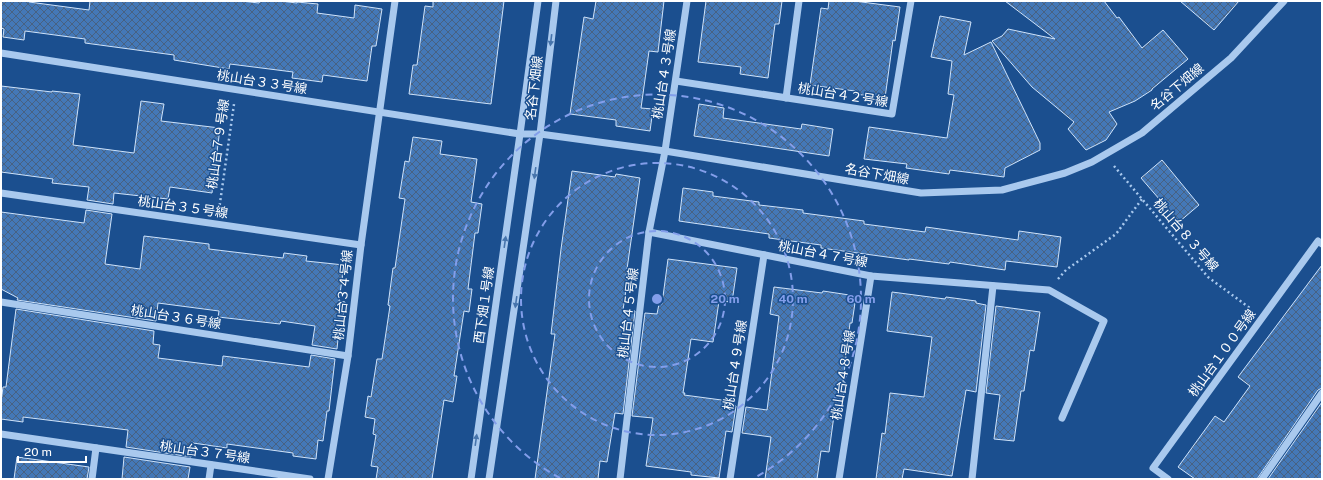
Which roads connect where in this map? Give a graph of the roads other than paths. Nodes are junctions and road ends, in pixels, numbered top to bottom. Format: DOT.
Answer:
graph roads {
  1 [pos="395,1"];
  2 [pos="538,1"];
  3 [pos="556,1"];
  4 [pos="687,1"];
  5 [pos="799,1"];
  6 [pos="911,1"];
  7 [pos="1284,1"];
  8 [pos="1,53"];
  9 [pos="676,81"];
  10 [pos="786,98"];
  11 [pos="379,113"];
  12 [pos="520,134"];
  13 [pos="540,134"];
  14 [pos="665,150"];
  15 [pos="1,192"];
  16 [pos="649,232"];
  17 [pos="1322,244"];
  18 [pos="361,245"];
  19 [pos="764,255"];
  20 [pos="871,276"];
  21 [pos="993,286"];
  22 [pos="1,302"];
  23 [pos="348,356"];
  24 [pos="1322,393"];
  25 [pos="1062,418"];
  26 [pos="1,434"];
  27 [pos="96,448"];
  28 [pos="211,465"];
  29 [pos="92,479"];
  30 [pos="209,479"];
  31 [pos="310,479"];
  32 [pos="328,479"];
  33 [pos="471,479"];
  34 [pos="489,479"];
  35 [pos="620,479"];
  36 [pos="730,479"];
  37 [pos="839,479"];
  38 [pos="972,479"];
  39 [pos="1168,479"];
  40 [pos="1262,479"];
  1 -- 11 [label="street, 桃山台３４号線"];
  2 -- 12 [label="street, 名谷下畑線"];
  3 -- 13 [label="street, 名谷下畑線, one-way"];
  4 -- 9 [label="street, 桃山台４３号線"];
  5 -- 10 [label="street"];
  6 -- 10 [label="street, 桃山台４２号線"];
  7 -- 14 [label="street, 名谷下畑線"];
  8 -- 11 [label="street, 桃山台３３号線"];
  9 -- 10 [label="street, 桃山台４２号線"];
  9 -- 14 [label="street, 桃山台４３号線"];
  11 -- 12 [label="street, 桃山台３３号線"];
  11 -- 18 [label="street, 桃山台３４号線"];
  12 -- 13 [label="street, 桃山台３３号線"];
  33 -- 12 [label="street, 西下畑１号線, one-way"];
  13 -- 14 [label="street, 名谷下畑線"];
  13 -- 34 [label="street, one-way"];
  14 -- 16 [label="street, 桃山台４５号線"];
  15 -- 18 [label="street, 桃山台３５号線"];
  16 -- 19 [label="street, 桃山台４７号線"];
  16 -- 35 [label="street, 桃山台４５号線"];
  17 -- 39 [label="street, 桃山台１００号線"];
  18 -- 23 [label="street, 桃山台３４号線"];
  19 -- 20 [label="street, 桃山台４７号線"];
  19 -- 36 [label="street, 桃山台４９号線"];
  20 -- 21 [label="street, 桃山台４７号線"];
  20 -- 37 [label="street, 桃山台４８号線"];
  21 -- 25 [label="street, 桃山台４７号線"];
  21 -- 38 [label="street"];
  22 -- 23 [label="street, 桃山台３６号線"];
  23 -- 32 [label="street, 桃山台３４号線"];
  24 -- 40 [label="street"];
  26 -- 27 [label="street, 桃山台３７号線"];
  27 -- 28 [label="street, 桃山台３７号線"];
  27 -- 29 [label="street"];
  28 -- 30 [label="street"];
  28 -- 31 [label="street, 桃山台３７号線"];
}
